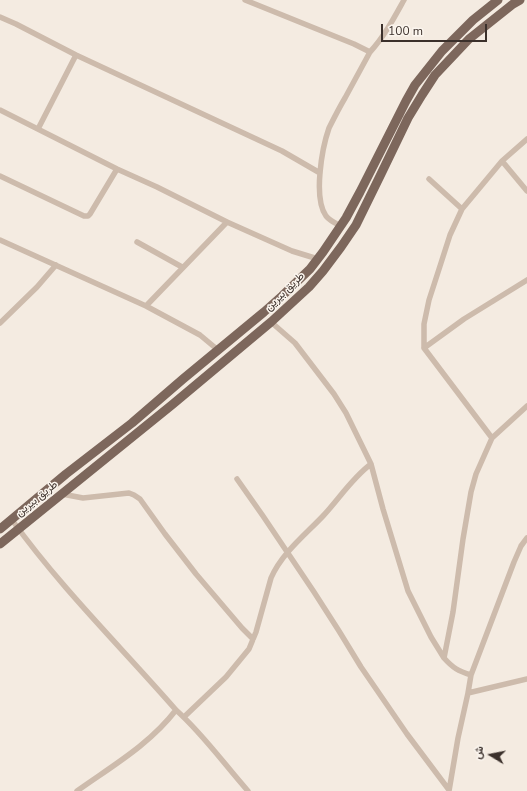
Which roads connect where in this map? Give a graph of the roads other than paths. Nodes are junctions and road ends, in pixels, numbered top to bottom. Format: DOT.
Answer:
graph roads {
  1 [pos="244,0"];
  2 [pos="404,0"];
  3 [pos="498,0"];
  4 [pos="520,0"];
  5 [pos="0,17"];
  6 [pos="370,52"];
  7 [pos="76,55"];
  8 [pos="0,110"];
  9 [pos="38,129"];
  10 [pos="527,139"];
  11 [pos="502,161"];
  12 [pos="117,169"];
  13 [pos="320,173"];
  14 [pos="0,176"];
  15 [pos="429,179"];
  16 [pos="527,191"];
  17 [pos="462,209"];
  18 [pos="227,222"];
  19 [pos="341,226"];
  20 [pos="0,240"];
  21 [pos="137,242"];
  22 [pos="318,259"];
  23 [pos="56,265"];
  24 [pos="182,268"];
  25 [pos="527,280"];
  26 [pos="146,306"];
  27 [pos="271,322"];
  28 [pos="0,323"];
  29 [pos="424,348"];
  30 [pos="218,350"];
  31 [pos="165,395"];
  32 [pos="173,404"];
  33 [pos="527,406"];
  34 [pos="492,438"];
  35 [pos="371,464"];
  36 [pos="236,479"];
  37 [pos="62,494"];
  38 [pos="12,520"];
  39 [pos="0,529"];
  40 [pos="19,529"];
  41 [pos="527,538"];
  42 [pos="0,544"];
  43 [pos="288,553"];
  44 [pos="253,639"];
  45 [pos="444,658"];
  46 [pos="471,675"];
  47 [pos="527,679"];
  48 [pos="468,693"];
  49 [pos="176,710"];
  50 [pos="184,717"];
  51 [pos="449,790"];
  52 [pos="77,791"];
  53 [pos="248,791"];
  1 -- 6 [label="street"];
  2 -- 6 [label="street"];
  3 -- 19 [label="main road, طريق بيرين"];
  4 -- 27 [label="main road, طريق بيرين"];
  5 -- 7 [label="street"];
  6 -- 13 [label="street"];
  7 -- 9 [label="street"];
  7 -- 13 [label="street"];
  8 -- 9 [label="street"];
  9 -- 12 [label="street"];
  10 -- 11 [label="street"];
  11 -- 16 [label="street"];
  11 -- 17 [label="street"];
  12 -- 14 [label="street"];
  12 -- 18 [label="street"];
  13 -- 19 [label="street"];
  15 -- 17 [label="street"];
  17 -- 29 [label="street"];
  18 -- 22 [label="street"];
  18 -- 24 [label="street"];
  19 -- 22 [label="main road, طريق بيرين"];
  20 -- 23 [label="street"];
  21 -- 24 [label="street"];
  22 -- 30 [label="main road, طريق بيرين"];
  23 -- 26 [label="street"];
  23 -- 28 [label="street"];
  24 -- 26 [label="street"];
  25 -- 29 [label="street"];
  26 -- 30 [label="street"];
  27 -- 32 [label="main road, طريق بيرين"];
  27 -- 35 [label="street"];
  29 -- 34 [label="street"];
  30 -- 31 [label="main road, طريق بيرين"];
  31 -- 32 [label="main road"];
  31 -- 38 [label="main road, طريق بيرين"];
  32 -- 37 [label="main road, طريق بيرين"];
  33 -- 34 [label="street"];
  34 -- 45 [label="street"];
  35 -- 43 [label="street"];
  35 -- 45 [label="street"];
  36 -- 43 [label="street"];
  37 -- 40 [label="main road, طريق بيرين"];
  37 -- 44 [label="street"];
  38 -- 39 [label="main road, طريق بيرين"];
  38 -- 40 [label="street"];
  40 -- 42 [label="main road, طريق بيرين"];
  40 -- 49 [label="street"];
  41 -- 46 [label="street"];
  43 -- 44 [label="street"];
  43 -- 51 [label="street"];
  44 -- 50 [label="street"];
  45 -- 46 [label="street"];
  46 -- 48 [label="street"];
  47 -- 48 [label="street"];
  48 -- 51 [label="street"];
  49 -- 50 [label="street"];
  49 -- 52 [label="street"];
  50 -- 53 [label="street"];
}
